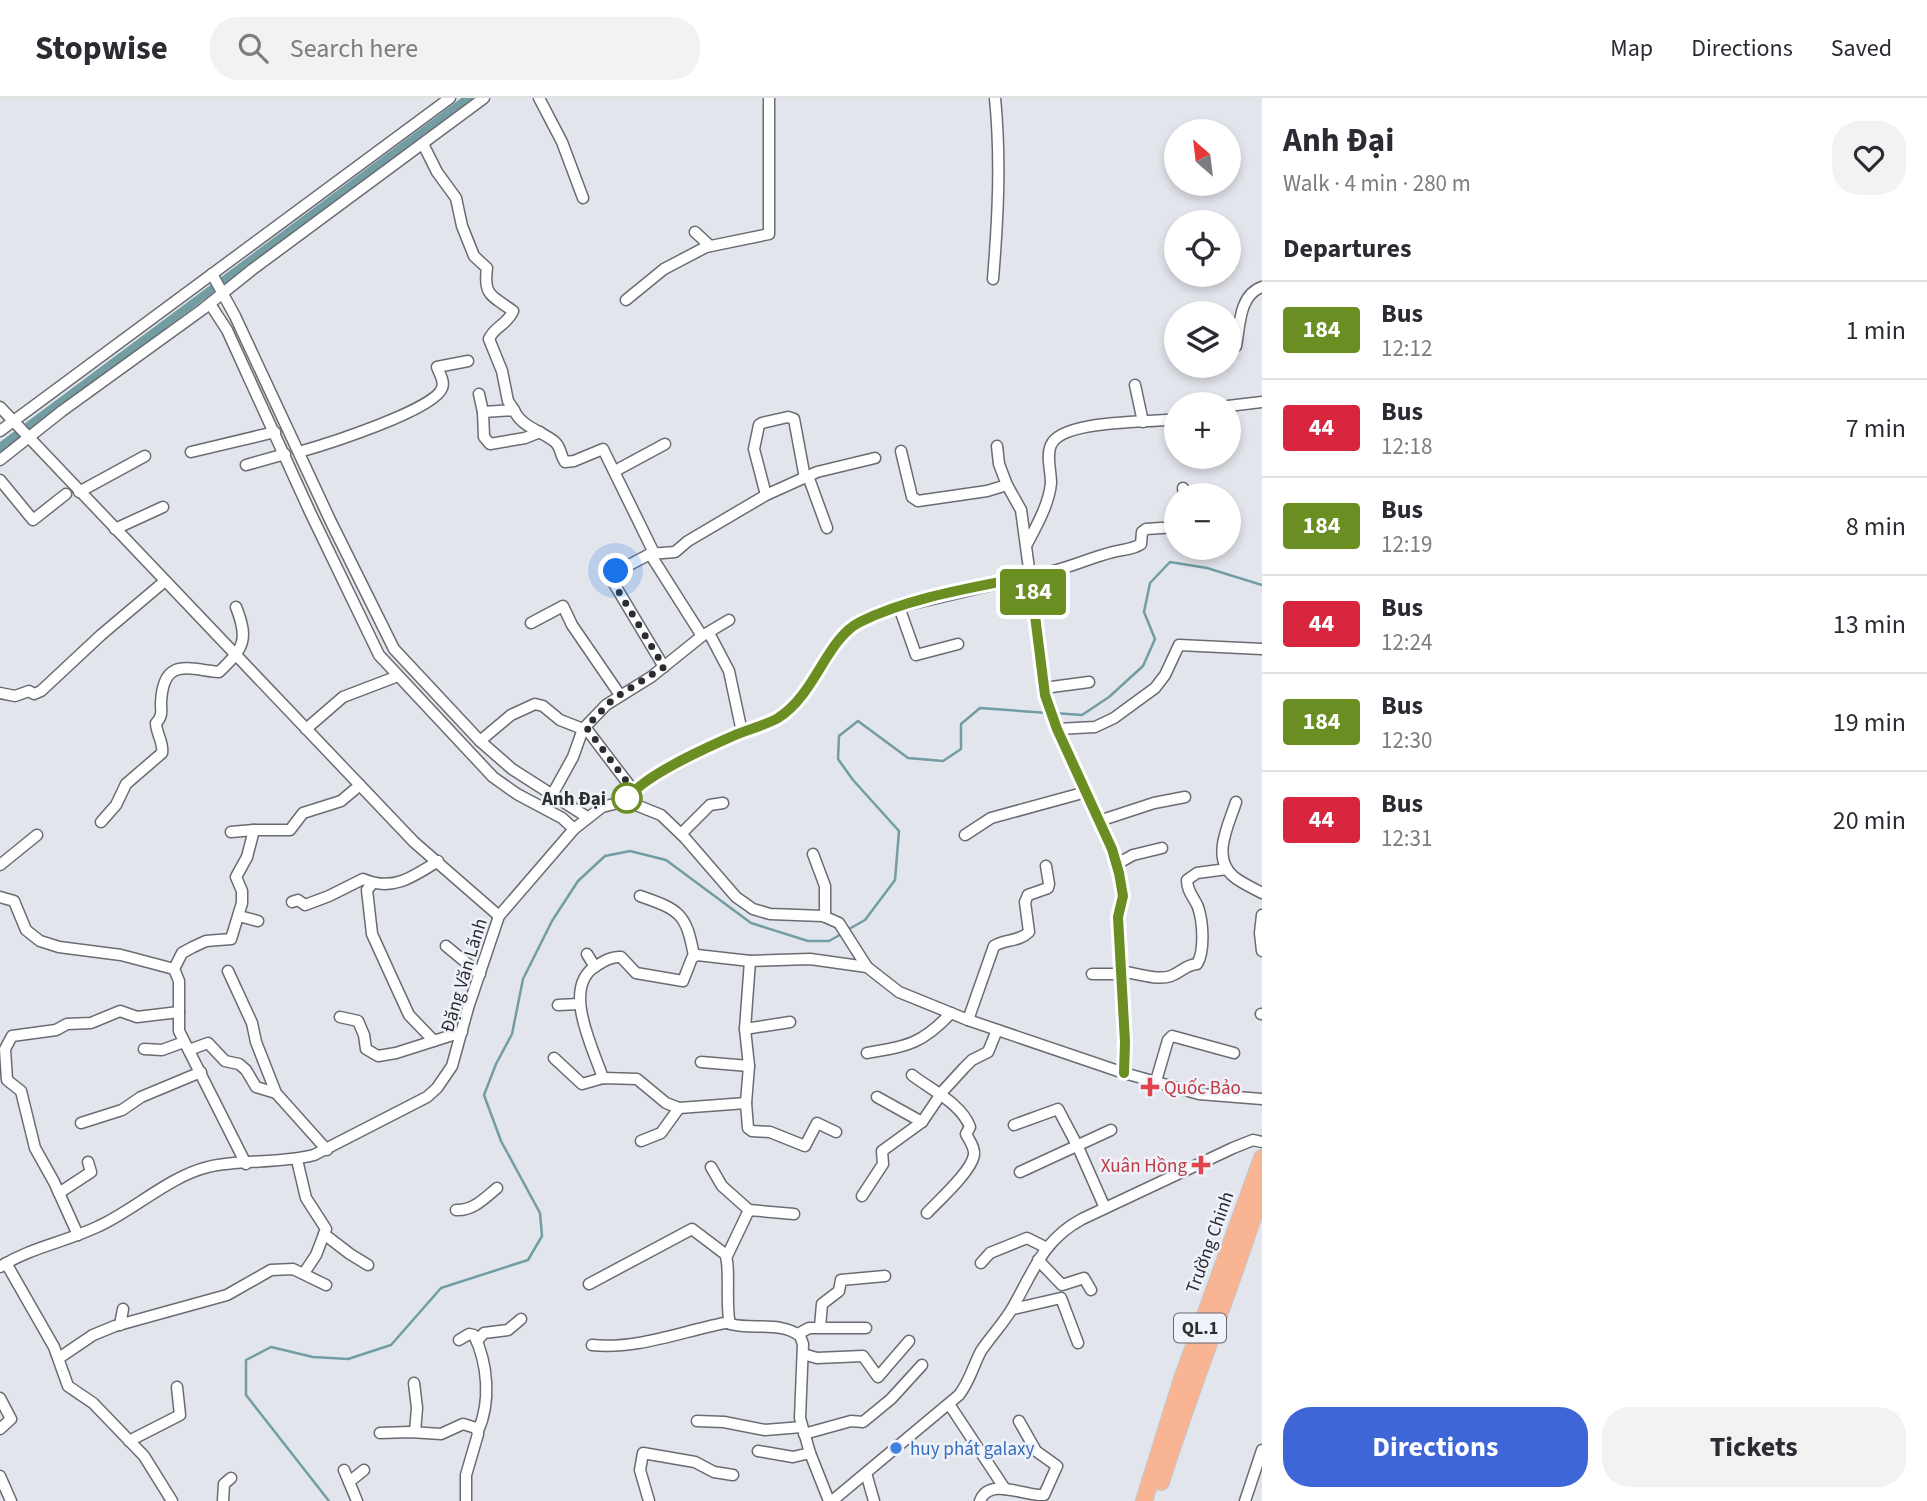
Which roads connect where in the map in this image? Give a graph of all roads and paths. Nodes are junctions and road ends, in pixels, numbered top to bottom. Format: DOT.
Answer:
graph roads {
  1 [pos="450,98"];
  2 [pos="484,98"];
  3 [pos="539,98"];
  4 [pos="769,98"];
  5 [pos="995,98"];
  6 [pos="423,144"];
  7 [pos="583,198"];
  8 [pos="695,232"];
  9 [pos="710,246"];
  10 [pos="993,279"];
  11 [pos="218,285"];
  12 [pos="1262,287"];
  13 [pos="626,300"];
  14 [pos="210,304"];
  15 [pos="1241,322"];
  16 [pos="468,361"];
  17 [pos="1135,385"];
  18 [pos="479,394"];
  19 [pos="1262,402"];
  20 [pos="1241,404"];
  21 [pos="514,410"];
  22 [pos="483,412"];
  23 [pos="1164,420"];
  24 [pos="1143,422"];
  25 [pos="14,424"];
  26 [pos="0,431"];
  27 [pos="275,432"];
  28 [pos="540,432"];
  29 [pos="665,444"];
  30 [pos="998,446"];
  31 [pos="191,452"];
  32 [pos="299,452"];
  33 [pos="901,452"];
  34 [pos="285,454"];
  35 [pos="145,456"];
  36 [pos="875,458"];
  37 [pos="0,460"];
  38 [pos="246,464"];
  39 [pos="615,471"];
  40 [pos="806,477"];
  41 [pos="0,480"];
  42 [pos="1007,485"];
  43 [pos="79,492"];
  44 [pos="66,494"];
  45 [pos="766,495"];
  46 [pos="163,507"];
  47 [pos="827,528"];
  48 [pos="1164,528"];
  49 [pos="115,529"];
  50 [pos="1027,544"];
  51 [pos="652,554"];
  52 [pos="1030,576"];
  53 [pos="165,581"];
  54 [pos="236,607"];
  55 [pos="899,607"];
  56 [pos="729,620"];
  57 [pos="531,623"];
  58 [pos="705,635"];
  59 [pos="958,644"];
  60 [pos="394,649"];
  61 [pos="1262,649"];
  62 [pos="234,654"];
  63 [pos="382,659"];
  64 [pos="664,667"];
  65 [pos="398,676"];
  66 [pos="1089,682"];
  67 [pos="1044,692"];
  68 [pos="0,693"];
  69 [pos="620,695"];
  70 [pos="584,728"];
  71 [pos="306,729"];
  72 [pos="1057,729"];
  73 [pos="742,732"];
  74 [pos="480,741"];
  75 [pos="360,785"];
  76 [pos="633,790"];
  77 [pos="1086,792"];
  78 [pos="552,795"];
  79 [pos="1185,797"];
  80 [pos="626,802"];
  81 [pos="1236,802"];
  82 [pos="723,803"];
  83 [pos="587,817"];
  84 [pos="1099,821"];
  85 [pos="101,822"];
  86 [pos="574,829"];
  87 [pos="254,830"];
  88 [pos="231,832"];
  89 [pos="681,834"];
  90 [pos="37,835"];
  91 [pos="965,835"];
  92 [pos="1162,848"];
  93 [pos="813,854"];
  94 [pos="438,861"];
  95 [pos="1117,864"];
  96 [pos="0,865"];
  97 [pos="1046,866"];
  98 [pos="1227,869"];
  99 [pos="372,884"];
  100 [pos="1262,893"];
  101 [pos="639,896"];
  102 [pos="0,897"];
  103 [pos="292,902"];
  104 [pos="1262,915"];
  105 [pos="239,916"];
  106 [pos="499,916"];
  107 [pos="825,917"];
  108 [pos="258,921"];
  109 [pos="446,946"];
  110 [pos="1262,951"];
  111 [pos="587,954"];
  112 [pos="694,956"];
  113 [pos="750,961"];
  114 [pos="595,967"];
  115 [pos="867,967"];
  116 [pos="174,969"];
  117 [pos="228,971"];
  118 [pos="1120,972"];
  119 [pos="480,974"];
  120 [pos="1092,974"];
  121 [pos="579,1004"];
  122 [pos="558,1005"];
  123 [pos="179,1012"];
  124 [pos="951,1013"];
  125 [pos="340,1017"];
  126 [pos="968,1020"];
  127 [pos="790,1022"];
  128 [pos="746,1029"];
  129 [pos="997,1030"];
  130 [pos="463,1032"];
  131 [pos="434,1041"];
  132 [pos="187,1046"];
  133 [pos="144,1049"];
  134 [pos="867,1053"];
  135 [pos="1234,1053"];
  136 [pos="554,1058"];
  137 [pos="701,1062"];
  138 [pos="749,1066"];
  139 [pos="201,1072"];
  140 [pos="1124,1073"];
  141 [pos="912,1075"];
  142 [pos="603,1078"];
  143 [pos="1156,1081"];
  144 [pos="276,1093"];
  145 [pos="940,1096"];
  146 [pos="877,1097"];
  147 [pos="1262,1099"];
  148 [pos="746,1103"];
  149 [pos="679,1108"];
  150 [pos="922,1122"];
  151 [pos="81,1123"];
  152 [pos="1014,1125"];
  153 [pos="1111,1130"];
  154 [pos="836,1132"];
  155 [pos="641,1141"];
  156 [pos="1262,1142"];
  157 [pos="1078,1147"];
  158 [pos="327,1150"];
  159 [pos="1262,1157"];
  160 [pos="297,1160"];
  161 [pos="88,1162"];
  162 [pos="246,1164"];
  163 [pos="711,1167"];
  164 [pos="1020,1172"];
  165 [pos="497,1188"];
  166 [pos="1262,1191"];
  167 [pos="59,1193"];
  168 [pos="862,1196"];
  169 [pos="1104,1208"];
  170 [pos="456,1210"];
  171 [pos="749,1210"];
  172 [pos="927,1213"];
  173 [pos="794,1214"];
  174 [pos="324,1234"];
  175 [pos="78,1235"];
  176 [pos="1047,1248"];
  177 [pos="727,1256"];
  178 [pos="1038,1260"];
  179 [pos="981,1263"];
  180 [pos="3,1265"];
  181 [pos="368,1265"];
  182 [pos="304,1273"];
  183 [pos="885,1276"];
  184 [pos="326,1284"];
  185 [pos="589,1284"];
  186 [pos="1062,1285"];
  187 [pos="1091,1290"];
  188 [pos="1061,1298"];
  189 [pos="1013,1308"];
  190 [pos="123,1309"];
  191 [pos="521,1319"];
  192 [pos="730,1322"];
  193 [pos="120,1325"];
  194 [pos="820,1327"];
  195 [pos="866,1328"];
  196 [pos="798,1334"];
  197 [pos="459,1340"];
  198 [pos="477,1341"];
  199 [pos="909,1341"];
  200 [pos="1078,1343"];
  201 [pos="592,1345"];
  202 [pos="803,1354"];
  203 [pos="59,1357"];
  204 [pos="922,1365"];
  205 [pos="414,1383"];
  206 [pos="177,1387"];
  207 [pos="0,1398"];
  208 [pos="949,1404"];
  209 [pos="697,1421"];
  210 [pos="1020,1421"];
  211 [pos="0,1429"];
  212 [pos="803,1430"];
  213 [pos="478,1431"];
  214 [pos="415,1432"];
  215 [pos="380,1433"];
  216 [pos="129,1441"];
  217 [pos="1262,1450"];
  218 [pos="758,1451"];
  219 [pos="810,1453"];
  220 [pos="344,1469"];
  221 [pos="364,1470"];
  222 [pos="866,1473"];
  223 [pos="733,1475"];
  224 [pos="0,1476"];
  225 [pos="231,1478"];
  226 [pos="349,1482"];
  227 [pos="1005,1489"];
  228 [pos="10,1501"];
  229 [pos="172,1501"];
  230 [pos="223,1501"];
  231 [pos="357,1501"];
  232 [pos="466,1501"];
  233 [pos="649,1501"];
  234 [pos="830,1501"];
  235 [pos="874,1501"];
  236 [pos="980,1501"];
  237 [pos="1144,1501"];
  238 [pos="1156,1501"];
  239 [pos="1245,1501"];
  1 -- 11 [label="street"];
  2 -- 6 [label="street"];
  3 -- 7 [label="street"];
  4 -- 9 [label="street"];
  5 -- 10 [label="street"];
  6 -- 11 [label="street"];
  6 -- 21 [label="street"];
  8 -- 9 [label="street"];
  9 -- 13 [label="street"];
  11 -- 14 [label="street"];
  11 -- 25 [label="street"];
  11 -- 32 [label="street"];
  12 -- 15 [label="street"];
  14 -- 25 [label="street"];
  14 -- 27 [label="street"];
  16 -- 32 [label="street"];
  17 -- 24 [label="street"];
  18 -- 22 [label="street"];
  19 -- 20 [label="street"];
  21 -- 22 [label="street"];
  21 -- 28 [label="street"];
  22 -- 28 [label="street"];
  23 -- 24 [label="street"];
  24 -- 50 [label="street"];
  25 -- 26 [label="street"];
  25 -- 37 [label="street"];
  25 -- 43 [label="street"];
  27 -- 31 [label="street"];
  27 -- 34 [label="street"];
  28 -- 39 [label="street"];
  29 -- 39 [label="street"];
  30 -- 42 [label="street"];
  32 -- 60 [label="street"];
  33 -- 42 [label="street"];
  34 -- 38 [label="street"];
  34 -- 63 [label="street"];
  35 -- 43 [label="street"];
  36 -- 40 [label="street"];
  39 -- 51 [label="street"];
  40 -- 45 [label="street"];
  40 -- 45 [label="street"];
  40 -- 47 [label="street"];
  41 -- 44 [label="street"];
  42 -- 50 [label="street"];
  43 -- 49 [label="street"];
  45 -- 51 [label="street"];
  46 -- 49 [label="street"];
  48 -- 52 [label="street"];
  49 -- 53 [label="street"];
  50 -- 52 [label="street"];
  51 -- 58 [label="street"];
  51 -- 64 [label="street"];
  52 -- 55 [label="street"];
  52 -- 67 [label="street"];
  53 -- 62 [label="street"];
  53 -- 68 [label="street"];
  54 -- 62 [label="street"];
  55 -- 59 [label="street"];
  55 -- 73 [label="street"];
  56 -- 58 [label="street"];
  57 -- 69 [label="street"];
  58 -- 64 [label="street"];
  58 -- 73 [label="street"];
  60 -- 63 [label="street"];
  60 -- 74 [label="street"];
  61 -- 72 [label="street"];
  62 -- 71 [label="street"];
  62 -- 85 [label="street"];
  63 -- 65 [label="street"];
  64 -- 69 [label="street"];
  65 -- 71 [label="street"];
  65 -- 86 [label="street"];
  66 -- 67 [label="street"];
  67 -- 72 [label="street"];
  69 -- 70 [label="street"];
  70 -- 74 [label="street"];
  70 -- 76 [label="street"];
  70 -- 78 [label="street"];
  71 -- 75 [label="street"];
  72 -- 77 [label="street"];
  73 -- 76 [label="street"];
  74 -- 78 [label="street"];
  75 -- 87 [label="street"];
  75 -- 94 [label="street"];
  76 -- 80 [label="street"];
  77 -- 84 [label="street"];
  77 -- 91 [label="street"];
  78 -- 83 [label="street"];
  79 -- 84 [label="street"];
  80 -- 83 [label="street, Đặng Văn Lãnh"];
  80 -- 89 [label="street"];
  81 -- 98 [label="street"];
  82 -- 89 [label="street"];
  83 -- 86 [label="street, Đặng Văn Lãnh"];
  84 -- 95 [label="street"];
  86 -- 106 [label="street, Đặng Văn Lãnh"];
  87 -- 88 [label="street"];
  87 -- 105 [label="street"];
  89 -- 107 [label="street"];
  90 -- 96 [label="street"];
  92 -- 95 [label="street"];
  93 -- 107 [label="street"];
  94 -- 99 [label="street"];
  94 -- 106 [label="street"];
  95 -- 118 [label="street"];
  97 -- 126 [label="street"];
  98 -- 100 [label="street"];
  98 -- 118 [label="street"];
  99 -- 103 [label="street"];
  99 -- 131 [label="street"];
  101 -- 112 [label="street"];
  102 -- 116 [label="street"];
  104 -- 110 [label="street"];
  105 -- 108 [label="street"];
  105 -- 116 [label="street"];
  106 -- 119 [label="street, Đặng Văn Lãnh"];
  107 -- 115 [label="street"];
  109 -- 119 [label="street"];
  111 -- 114 [label="street"];
  112 -- 113 [label="street"];
  112 -- 114 [label="street"];
  113 -- 115 [label="street"];
  113 -- 128 [label="street"];
  114 -- 121 [label="street"];
  115 -- 124 [label="street"];
  116 -- 123 [label="street"];
  117 -- 144 [label="street"];
  118 -- 120 [label="street"];
  118 -- 140 [label="street"];
  119 -- 130 [label="street, Đặng Văn Lãnh"];
  121 -- 122 [label="street"];
  121 -- 142 [label="street"];
  123 -- 132 [label="street"];
  123 -- 167 [label="street"];
  124 -- 126 [label="street"];
  124 -- 134 [label="street"];
  125 -- 131 [label="street"];
  126 -- 129 [label="street"];
  127 -- 128 [label="street"];
  128 -- 138 [label="street"];
  129 -- 140 [label="street"];
  129 -- 145 [label="street"];
  130 -- 131 [label="street"];
  130 -- 158 [label="street, Đặng Văn Lãnh"];
  132 -- 133 [label="street"];
  132 -- 139 [label="street"];
  132 -- 144 [label="street"];
  135 -- 143 [label="street"];
  136 -- 142 [label="street"];
  137 -- 138 [label="street"];
  138 -- 148 [label="street"];
  139 -- 151 [label="street"];
  139 -- 162 [label="street"];
  140 -- 143 [label="street"];
  141 -- 145 [label="street"];
  142 -- 149 [label="street"];
  143 -- 147 [label="street"];
  144 -- 158 [label="street"];
  145 -- 150 [label="street"];
  145 -- 172 [label="street"];
  146 -- 150 [label="street"];
  148 -- 149 [label="street"];
  148 -- 154 [label="street"];
  149 -- 155 [label="street"];
  150 -- 168 [label="street"];
  152 -- 157 [label="street"];
  153 -- 157 [label="street"];
  156 -- 169 [label="street"];
  157 -- 164 [label="street"];
  157 -- 169 [label="street"];
  158 -- 160 [label="street, Đặng Văn Lãnh"];
  159 -- 237 [label="highway, Trường Chinh / QL.1"];
  160 -- 162 [label="street, Đặng Văn Lãnh"];
  160 -- 174 [label="street"];
  161 -- 167 [label="street"];
  162 -- 175 [label="street, Đặng Văn Lãnh"];
  163 -- 171 [label="street"];
  165 -- 170 [label="street"];
  166 -- 238 [label="highway, Trường Chinh / QL.1"];
  167 -- 175 [label="street"];
  169 -- 176 [label="street"];
  171 -- 173 [label="street"];
  171 -- 177 [label="street"];
  174 -- 181 [label="street"];
  174 -- 182 [label="street"];
  175 -- 180 [label="street, Đặng Văn Lãnh"];
  176 -- 178 [label="street"];
  176 -- 179 [label="street"];
  177 -- 185 [label="street"];
  177 -- 192 [label="street"];
  178 -- 186 [label="street"];
  178 -- 189 [label="street"];
  180 -- 203 [label="street"];
  182 -- 184 [label="street"];
  182 -- 193 [label="street"];
  183 -- 194 [label="street"];
  186 -- 187 [label="street"];
  186 -- 188 [label="street"];
  188 -- 189 [label="street"];
  188 -- 200 [label="street"];
  189 -- 208 [label="street"];
  190 -- 193 [label="street"];
  191 -- 198 [label="street"];
  192 -- 196 [label="street"];
  192 -- 201 [label="street"];
  193 -- 203 [label="street"];
  194 -- 195 [label="street"];
  194 -- 196 [label="street"];
  196 -- 202 [label="street"];
  197 -- 198 [label="street"];
  198 -- 213 [label="street"];
  199 -- 202 [label="street"];
  202 -- 212 [label="street"];
  203 -- 216 [label="street"];
  204 -- 212 [label="street"];
  205 -- 214 [label="street"];
  206 -- 216 [label="street"];
  207 -- 211 [label="street"];
  208 -- 222 [label="street"];
  208 -- 227 [label="street"];
  209 -- 212 [label="street"];
  210 -- 227 [label="street"];
  212 -- 219 [label="street"];
  213 -- 214 [label="street"];
  213 -- 232 [label="street"];
  214 -- 215 [label="street"];
  216 -- 229 [label="street"];
  217 -- 239 [label="street"];
  218 -- 219 [label="street"];
  219 -- 234 [label="street"];
  220 -- 226 [label="street"];
  221 -- 226 [label="street"];
  222 -- 234 [label="street"];
  222 -- 235 [label="street"];
  223 -- 233 [label="street"];
  224 -- 228 [label="street"];
  225 -- 230 [label="street"];
  226 -- 231 [label="street"];
  227 -- 236 [label="street"];
}
